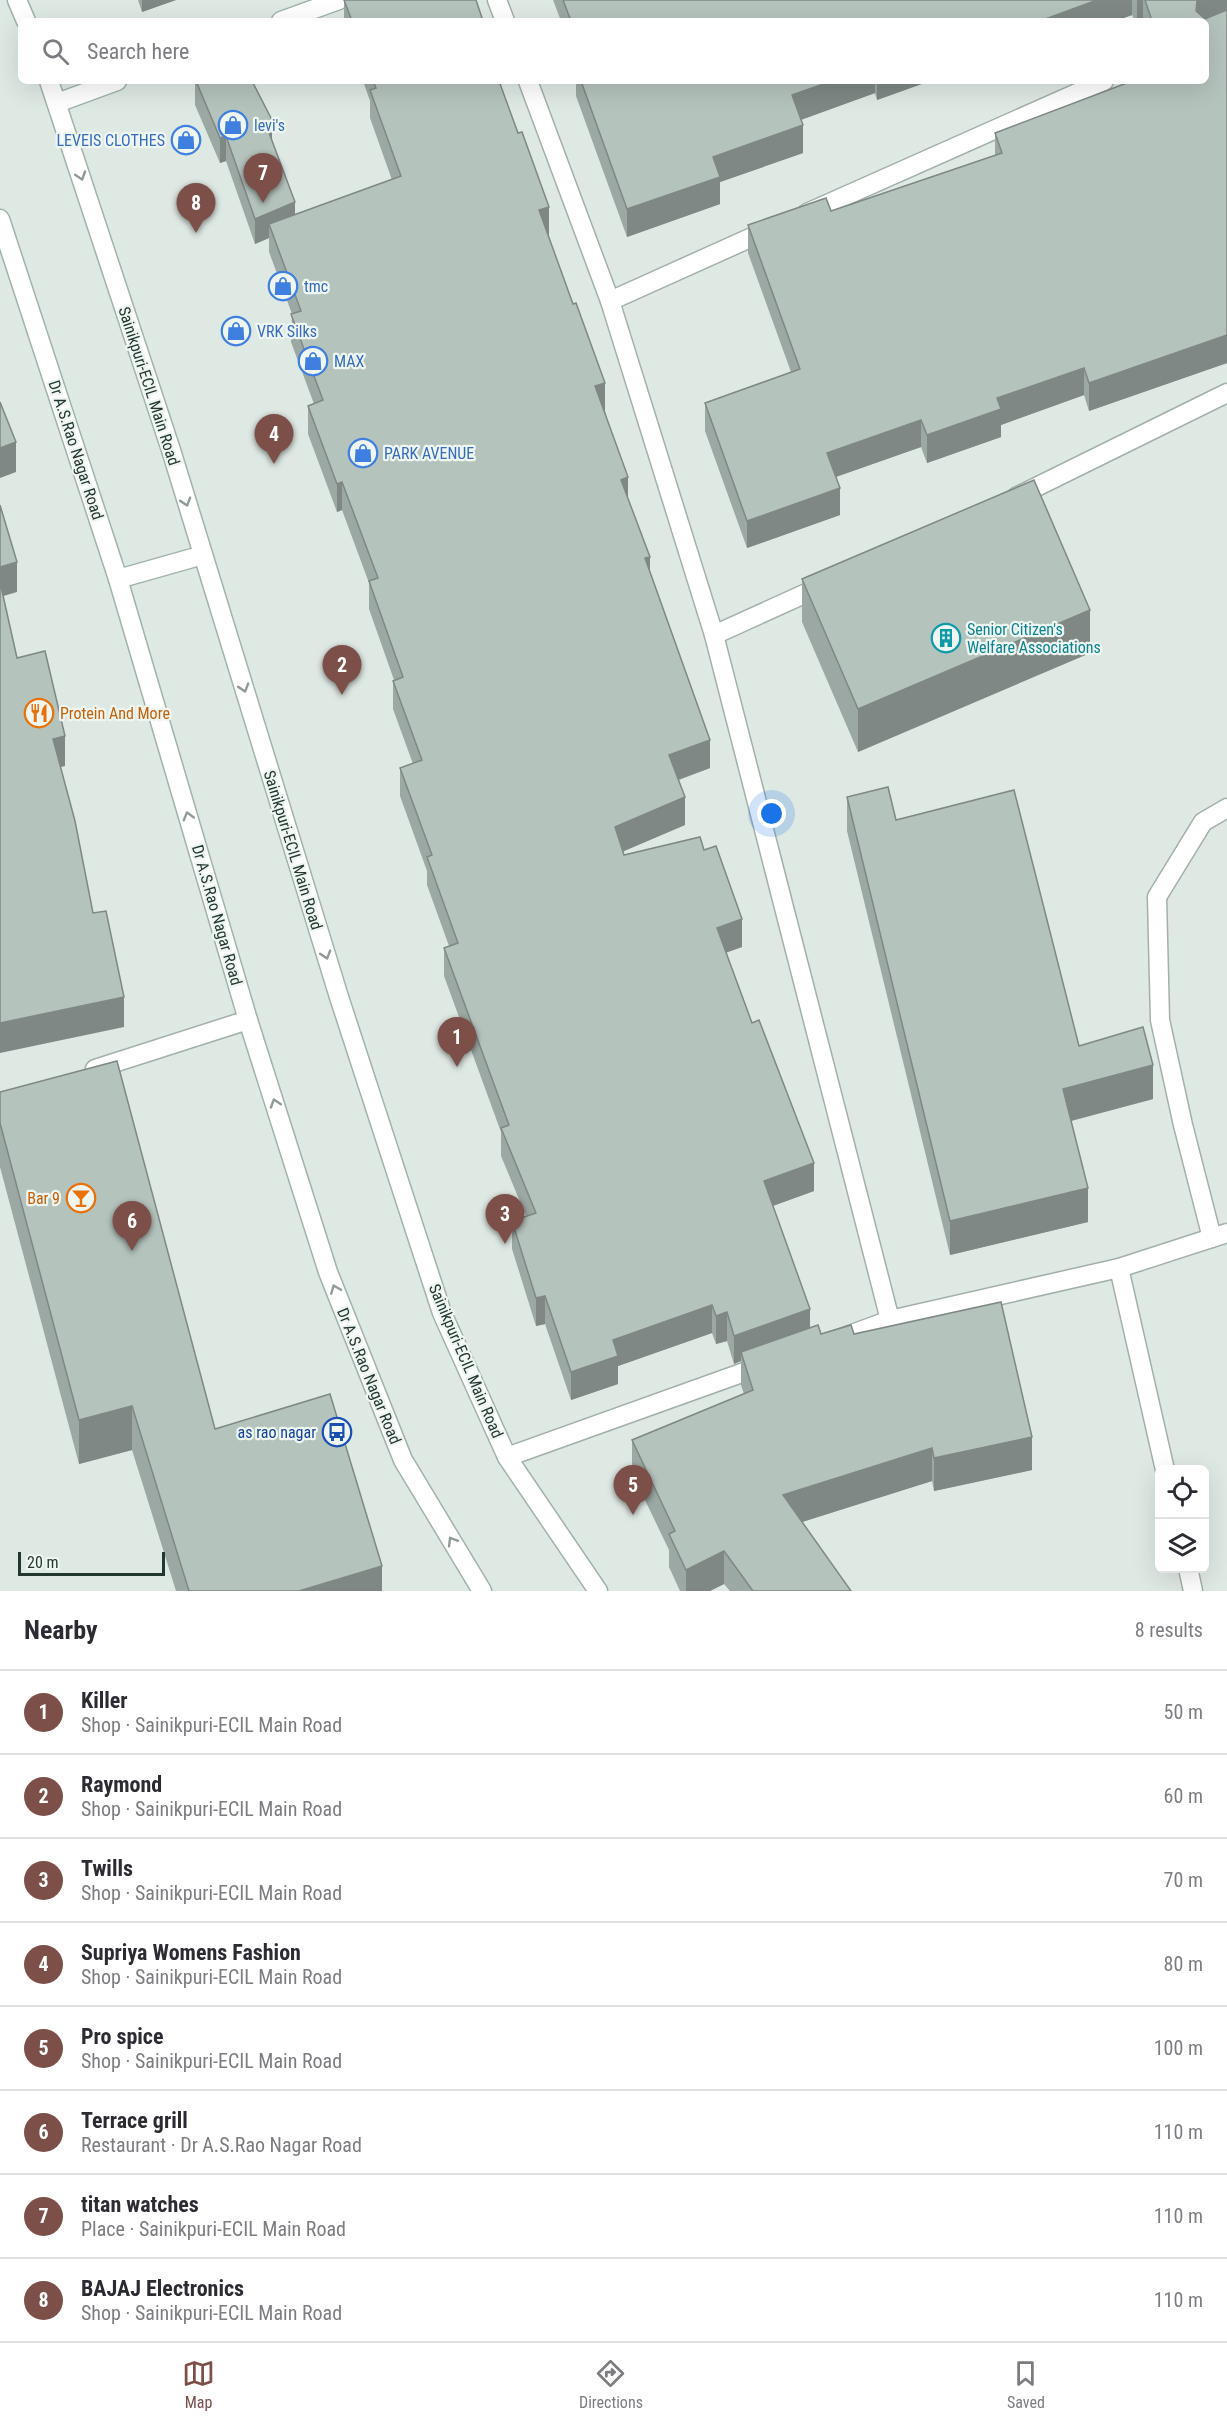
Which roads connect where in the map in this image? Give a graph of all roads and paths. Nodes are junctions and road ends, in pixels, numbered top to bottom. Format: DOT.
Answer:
graph roads {
  1 [pos="17,0"];
  2 [pos="339,0"];
  3 [pos="497,0"];
  4 [pos="25,18"];
  5 [pos="289,18"];
  6 [pos="504,18"];
  7 [pos="50,84"];
  8 [pos="109,84"];
  9 [pos="529,84"];
  10 [pos="1097,84"];
  11 [pos="57,103"];
  12 [pos="0,219"];
  13 [pos="610,301"];
  14 [pos="1227,393"];
  15 [pos="997,506"];
  16 [pos="203,555"];
  17 [pos="118,579"];
  18 [pos="834,580"];
  19 [pos="714,635"];
  20 [pos="1227,808"];
  21 [pos="248,1020"];
  22 [pos="79,1074"];
  23 [pos="1219,1236"];
  24 [pos="1119,1268"];
  25 [pos="890,1320"];
  26 [pos="811,1348"];
  27 [pos="777,1360"];
  28 [pos="507,1457"];
  29 [pos="1164,1465"];
  30 [pos="1189,1573"];
  31 [pos="482,1591"];
  32 [pos="598,1591"];
  33 [pos="1193,1591"];
  1 -- 4 [label="street"];
  2 -- 5 [label="street"];
  3 -- 6 [label="street"];
  7 -- 11 [label="street, Sainikpuri-ECIL Main Road"];
  8 -- 11 [label="street"];
  9 -- 13 [label="street"];
  10 -- 13 [label="street"];
  11 -- 16 [label="street, Sainikpuri-ECIL Main Road, one-way"];
  12 -- 17 [label="street, Dr A.S.Rao Nagar Road"];
  13 -- 19 [label="street"];
  14 -- 15 [label="street"];
  16 -- 17 [label="street"];
  16 -- 28 [label="street, Sainikpuri-ECIL Main Road, one-way"];
  21 -- 17 [label="street, Dr A.S.Rao Nagar Road, one-way"];
  18 -- 19 [label="street"];
  19 -- 25 [label="street"];
  20 -- 23 [label="street"];
  21 -- 22 [label="street"];
  31 -- 21 [label="street, Dr A.S.Rao Nagar Road, one-way"];
  23 -- 24 [label="street"];
  24 -- 25 [label="street"];
  24 -- 29 [label="street"];
  25 -- 26 [label="street"];
  27 -- 28 [label="street"];
  28 -- 32 [label="street, Sainikpuri-ECIL Main Road"];
  30 -- 33 [label="street"];
}
